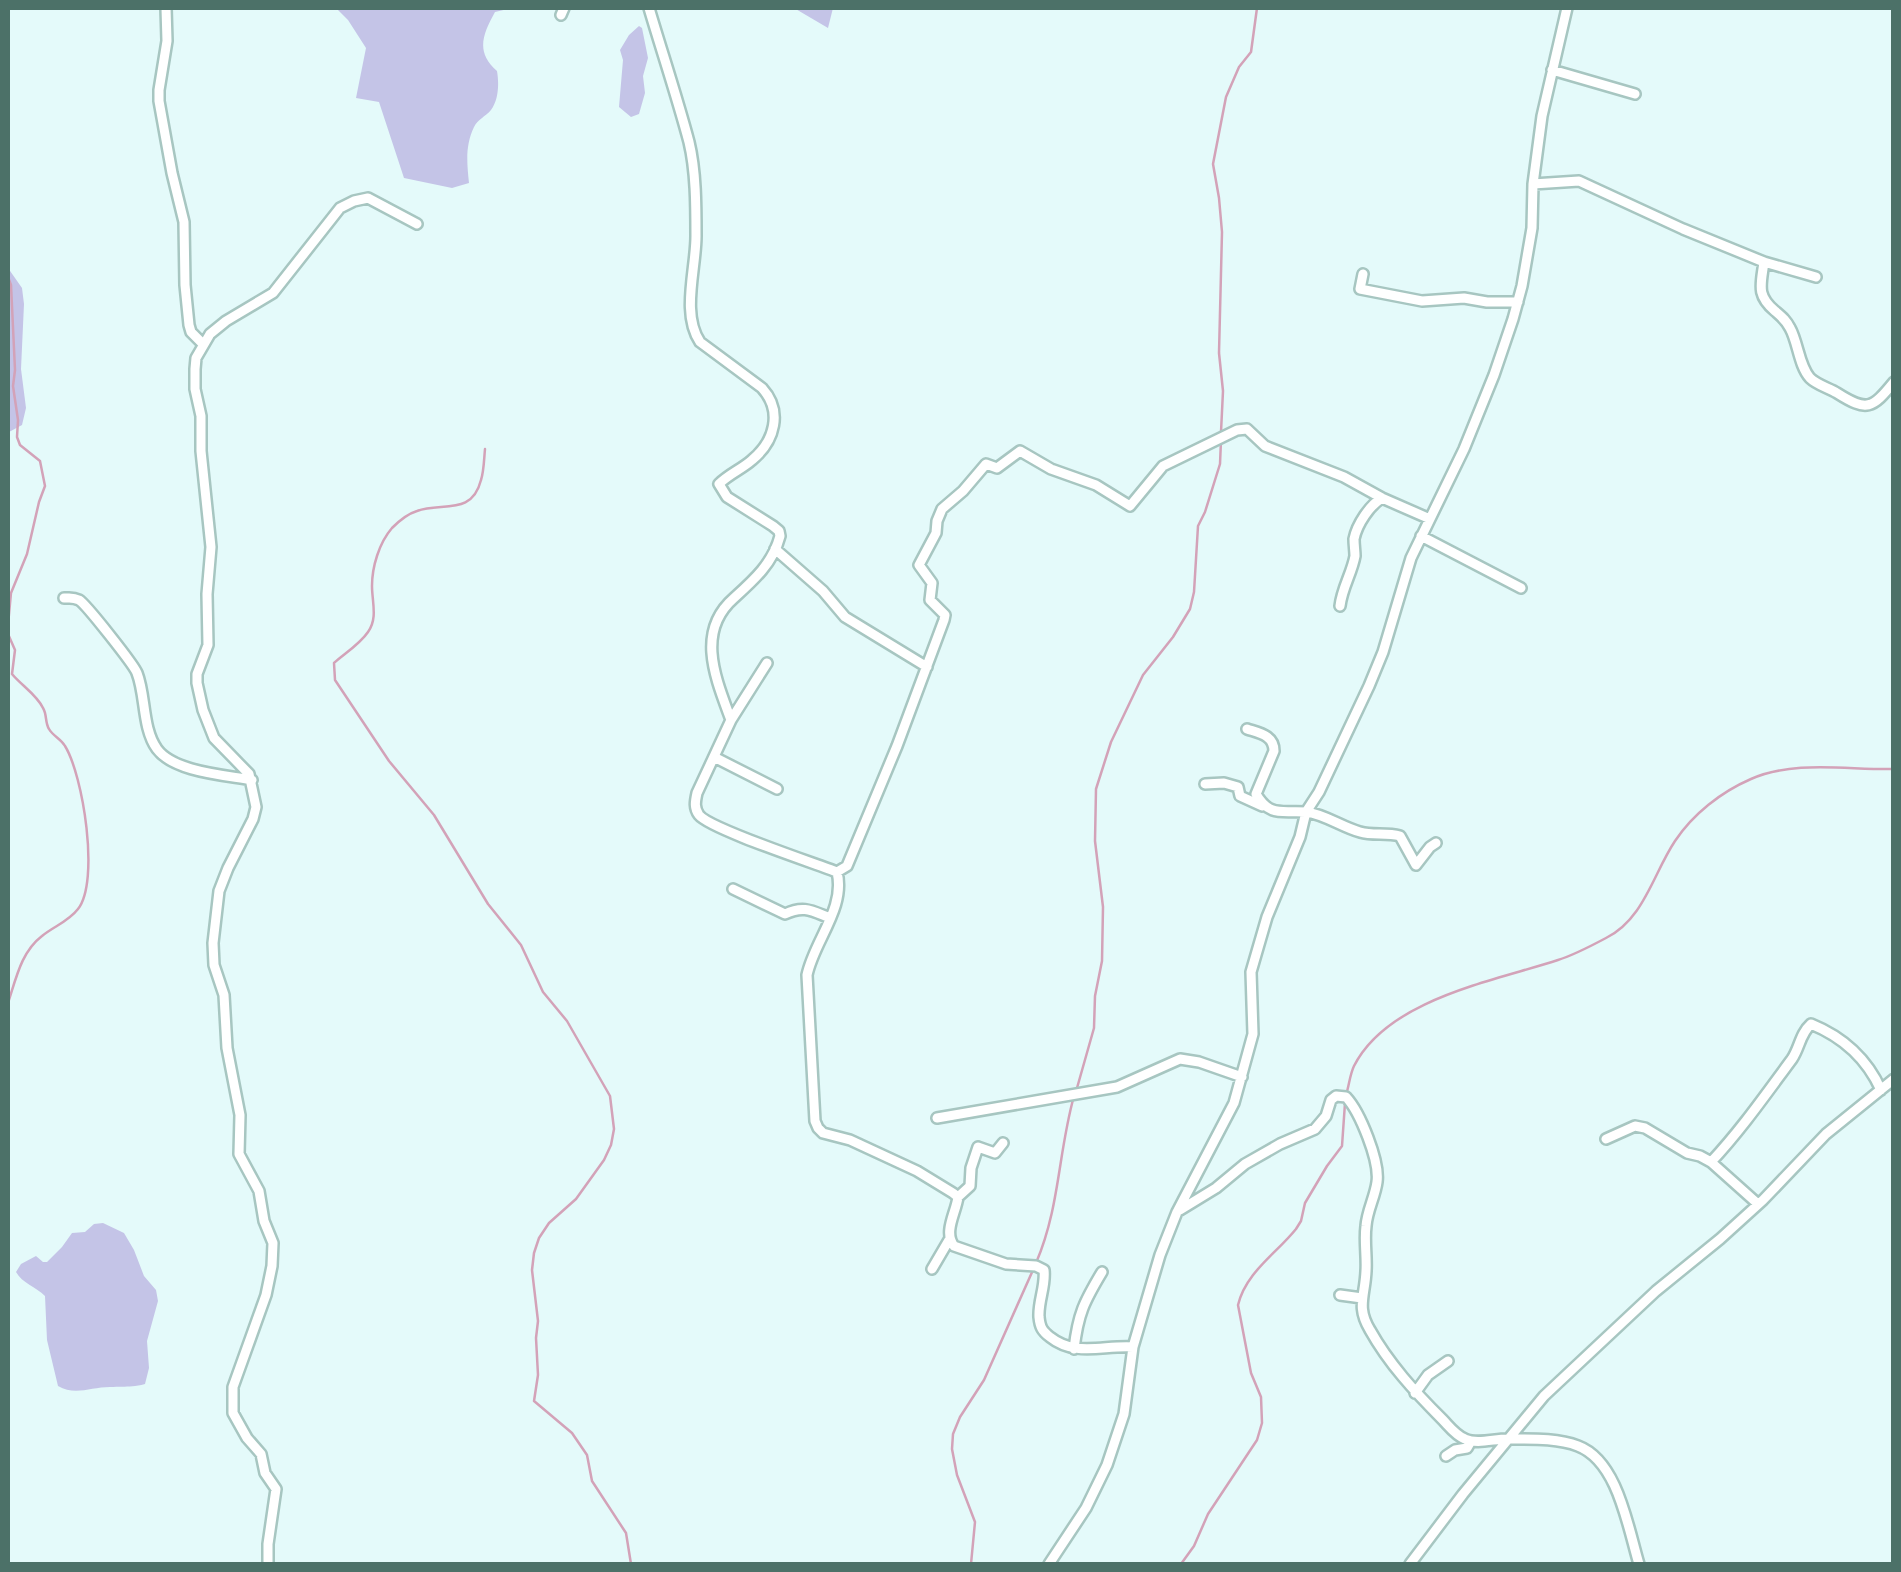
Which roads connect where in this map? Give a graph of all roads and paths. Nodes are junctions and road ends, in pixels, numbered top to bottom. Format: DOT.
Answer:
graph roads {
  1 [pos="166,8"];
  2 [pos="649,8"];
  3 [pos="1567,8"];
  4 [pos="1552,70"];
  5 [pos="1635,94"];
  6 [pos="1533,184"];
  7 [pos="417,224"];
  8 [pos="1764,262"];
  9 [pos="1363,274"];
  10 [pos="1816,277"];
  11 [pos="1518,302"];
  12 [pos="203,344"];
  13 [pos="1894,382"];
  14 [pos="1382,498"];
  15 [pos="1430,519"];
  16 [pos="1422,536"];
  17 [pos="776,548"];
  18 [pos="1522,588"];
  19 [pos="64,598"];
  20 [pos="1340,606"];
  21 [pos="767,663"];
  22 [pos="927,667"];
  23 [pos="730,720"];
  24 [pos="1246,729"];
  25 [pos="714,756"];
  26 [pos="252,780"];
  27 [pos="1205,784"];
  28 [pos="777,790"];
  29 [pos="1274,811"];
  30 [pos="1306,812"];
  31 [pos="1436,843"];
  32 [pos="837,872"];
  33 [pos="733,889"];
  34 [pos="830,918"];
  35 [pos="1242,1078"];
  36 [pos="1894,1079"];
  37 [pos="1880,1090"];
  38 [pos="936,1118"];
  39 [pos="1606,1139"];
  40 [pos="1003,1143"];
  41 [pos="1712,1162"];
  42 [pos="958,1197"];
  43 [pos="1758,1204"];
  44 [pos="1177,1212"];
  45 [pos="949,1240"];
  46 [pos="932,1269"];
  47 [pos="1102,1272"];
  48 [pos="1340,1295"];
  49 [pos="1362,1298"];
  50 [pos="1133,1347"];
  51 [pos="1074,1349"];
  52 [pos="1448,1361"];
  53 [pos="1416,1392"];
  54 [pos="1510,1439"];
  55 [pos="1472,1441"];
  56 [pos="1446,1456"];
  57 [pos="268,1564"];
  58 [pos="1049,1564"];
  59 [pos="1410,1564"];
  60 [pos="1638,1564"];
  1 -- 12 [label="street"];
  2 -- 17 [label="street"];
  3 -- 4 [label="street"];
  4 -- 5 [label="street"];
  4 -- 6 [label="street"];
  6 -- 8 [label="street"];
  6 -- 11 [label="street"];
  7 -- 12 [label="street"];
  8 -- 10 [label="street"];
  8 -- 13 [label="street"];
  9 -- 11 [label="street"];
  11 -- 15 [label="street"];
  12 -- 26 [label="street"];
  14 -- 15 [label="street"];
  14 -- 20 [label="street"];
  14 -- 22 [label="street"];
  15 -- 16 [label="street"];
  16 -- 18 [label="street"];
  16 -- 30 [label="street"];
  17 -- 22 [label="street"];
  17 -- 23 [label="street"];
  19 -- 26 [label="street"];
  21 -- 23 [label="street"];
  22 -- 32 [label="street"];
  23 -- 25 [label="street"];
  24 -- 29 [label="street"];
  25 -- 28 [label="street"];
  25 -- 32 [label="street"];
  26 -- 57 [label="street"];
  27 -- 29 [label="street"];
  29 -- 30 [label="street"];
  30 -- 31 [label="street"];
  30 -- 35 [label="street"];
  32 -- 34 [label="street"];
  33 -- 34 [label="street"];
  34 -- 42 [label="street"];
  35 -- 38 [label="street"];
  35 -- 44 [label="street"];
  36 -- 37 [label="street"];
  37 -- 41 [label="street"];
  37 -- 43 [label="street"];
  39 -- 41 [label="street"];
  40 -- 42 [label="street"];
  41 -- 43 [label="street"];
  42 -- 45 [label="street"];
  43 -- 54 [label="street"];
  44 -- 49 [label="street"];
  44 -- 50 [label="street"];
  45 -- 46 [label="street"];
  45 -- 51 [label="street"];
  47 -- 51 [label="street"];
  48 -- 49 [label="street"];
  49 -- 53 [label="street"];
  50 -- 51 [label="street"];
  50 -- 58 [label="street"];
  52 -- 53 [label="street"];
  53 -- 55 [label="street"];
  54 -- 55 [label="street"];
  54 -- 59 [label="street"];
  54 -- 60 [label="street"];
  55 -- 56 [label="street"];
}
